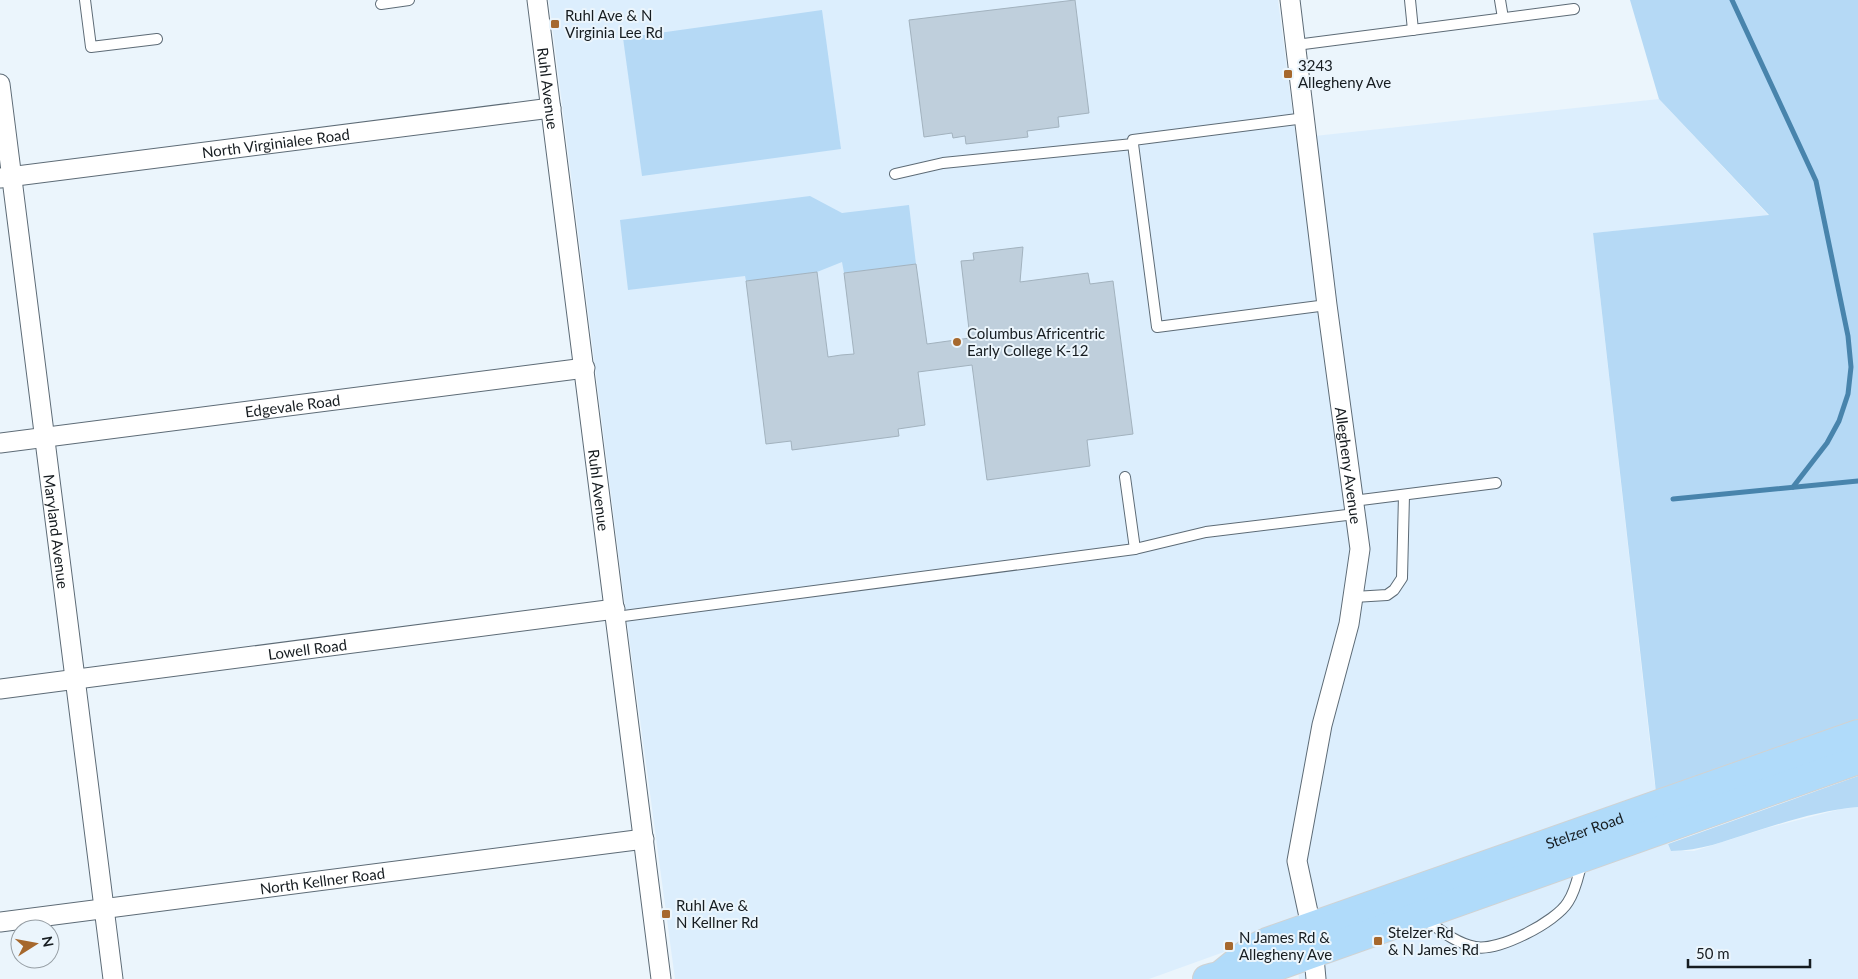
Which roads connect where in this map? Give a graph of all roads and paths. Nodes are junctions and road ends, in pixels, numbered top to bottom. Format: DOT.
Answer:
graph roads {
  1 [pos="85,0"];
  2 [pos="410,0"];
  3 [pos="537,0"];
  4 [pos="1290,0"];
  5 [pos="1410,0"];
  6 [pos="1500,0"];
  7 [pos="381,4"];
  8 [pos="1574,8"];
  9 [pos="1503,18"];
  10 [pos="1413,30"];
  11 [pos="157,38"];
  12 [pos="1296,45"];
  13 [pos="0,84"];
  14 [pos="551,108"];
  15 [pos="1305,118"];
  16 [pos="1133,144"];
  17 [pos="895,174"];
  18 [pos="6,177"];
  19 [pos="1327,305"];
  20 [pos="585,368"];
  21 [pos="45,437"];
  22 [pos="0,443"];
  23 [pos="1125,477"];
  24 [pos="1496,483"];
  25 [pos="1404,495"];
  26 [pos="1354,507"];
  27 [pos="1134,549"];
  28 [pos="1354,597"];
  29 [pos="615,613"];
  30 [pos="76,679"];
  31 [pos="0,689"];
  32 [pos="1858,734"];
  33 [pos="1858,760"];
  34 [pos="644,839"];
  35 [pos="1583,858"];
  36 [pos="104,909"];
  37 [pos="1420,915"];
  38 [pos="0,922"];
  39 [pos="1311,926"];
  40 [pos="1315,966"];
  41 [pos="1215,977"];
  42 [pos="113,979"];
  43 [pos="661,979"];
  1 -- 11 [label="lane"];
  2 -- 7 [label="lane"];
  3 -- 14 [label="street, Ruhl Avenue"];
  4 -- 12 [label="street, Allegheny Avenue"];
  5 -- 10 [label="lane"];
  6 -- 9 [label="lane"];
  8 -- 9 [label="lane"];
  9 -- 10 [label="lane"];
  10 -- 12 [label="lane"];
  12 -- 15 [label="street, Allegheny Avenue"];
  13 -- 18 [label="street, Maryland Avenue"];
  14 -- 18 [label="street, North Virginialee Road"];
  14 -- 20 [label="street, Ruhl Avenue"];
  15 -- 16 [label="lane"];
  15 -- 19 [label="street, Allegheny Avenue"];
  16 -- 17 [label="lane"];
  16 -- 19 [label="lane"];
  18 -- 21 [label="street, Maryland Avenue"];
  19 -- 26 [label="street, Allegheny Avenue"];
  20 -- 21 [label="street, Edgevale Road"];
  20 -- 29 [label="street, Ruhl Avenue"];
  21 -- 22 [label="street, Edgevale Road"];
  21 -- 30 [label="street, Maryland Avenue"];
  23 -- 27 [label="lane"];
  24 -- 25 [label="lane"];
  25 -- 26 [label="lane"];
  25 -- 28 [label="lane"];
  26 -- 27 [label="lane"];
  26 -- 28 [label="street, Allegheny Avenue"];
  27 -- 29 [label="lane"];
  28 -- 39 [label="street, Allegheny Avenue"];
  29 -- 30 [label="street, Lowell Road"];
  29 -- 34 [label="street, Ruhl Avenue"];
  30 -- 31 [label="street, Lowell Road"];
  30 -- 36 [label="street, Maryland Avenue"];
  32 -- 39 [label="main road, Stelzer Road"];
  33 -- 35 [label="main road, Stelzer Road"];
  34 -- 36 [label="street, North Kellner Road"];
  34 -- 43 [label="street, Ruhl Avenue"];
  35 -- 37 [label="main road, Stelzer Road"];
  35 -- 37 [label="lane"];
  36 -- 38 [label="street, North Kellner Road"];
  36 -- 42 [label="street, Maryland Avenue"];
  37 -- 40 [label="main road, Stelzer Road"];
  39 -- 40 [label="street, Allegheny Avenue"];
  39 -- 41 [label="main road, Stelzer Road"];
  40 -- 41 [label="main road, Stelzer Road"];
}
